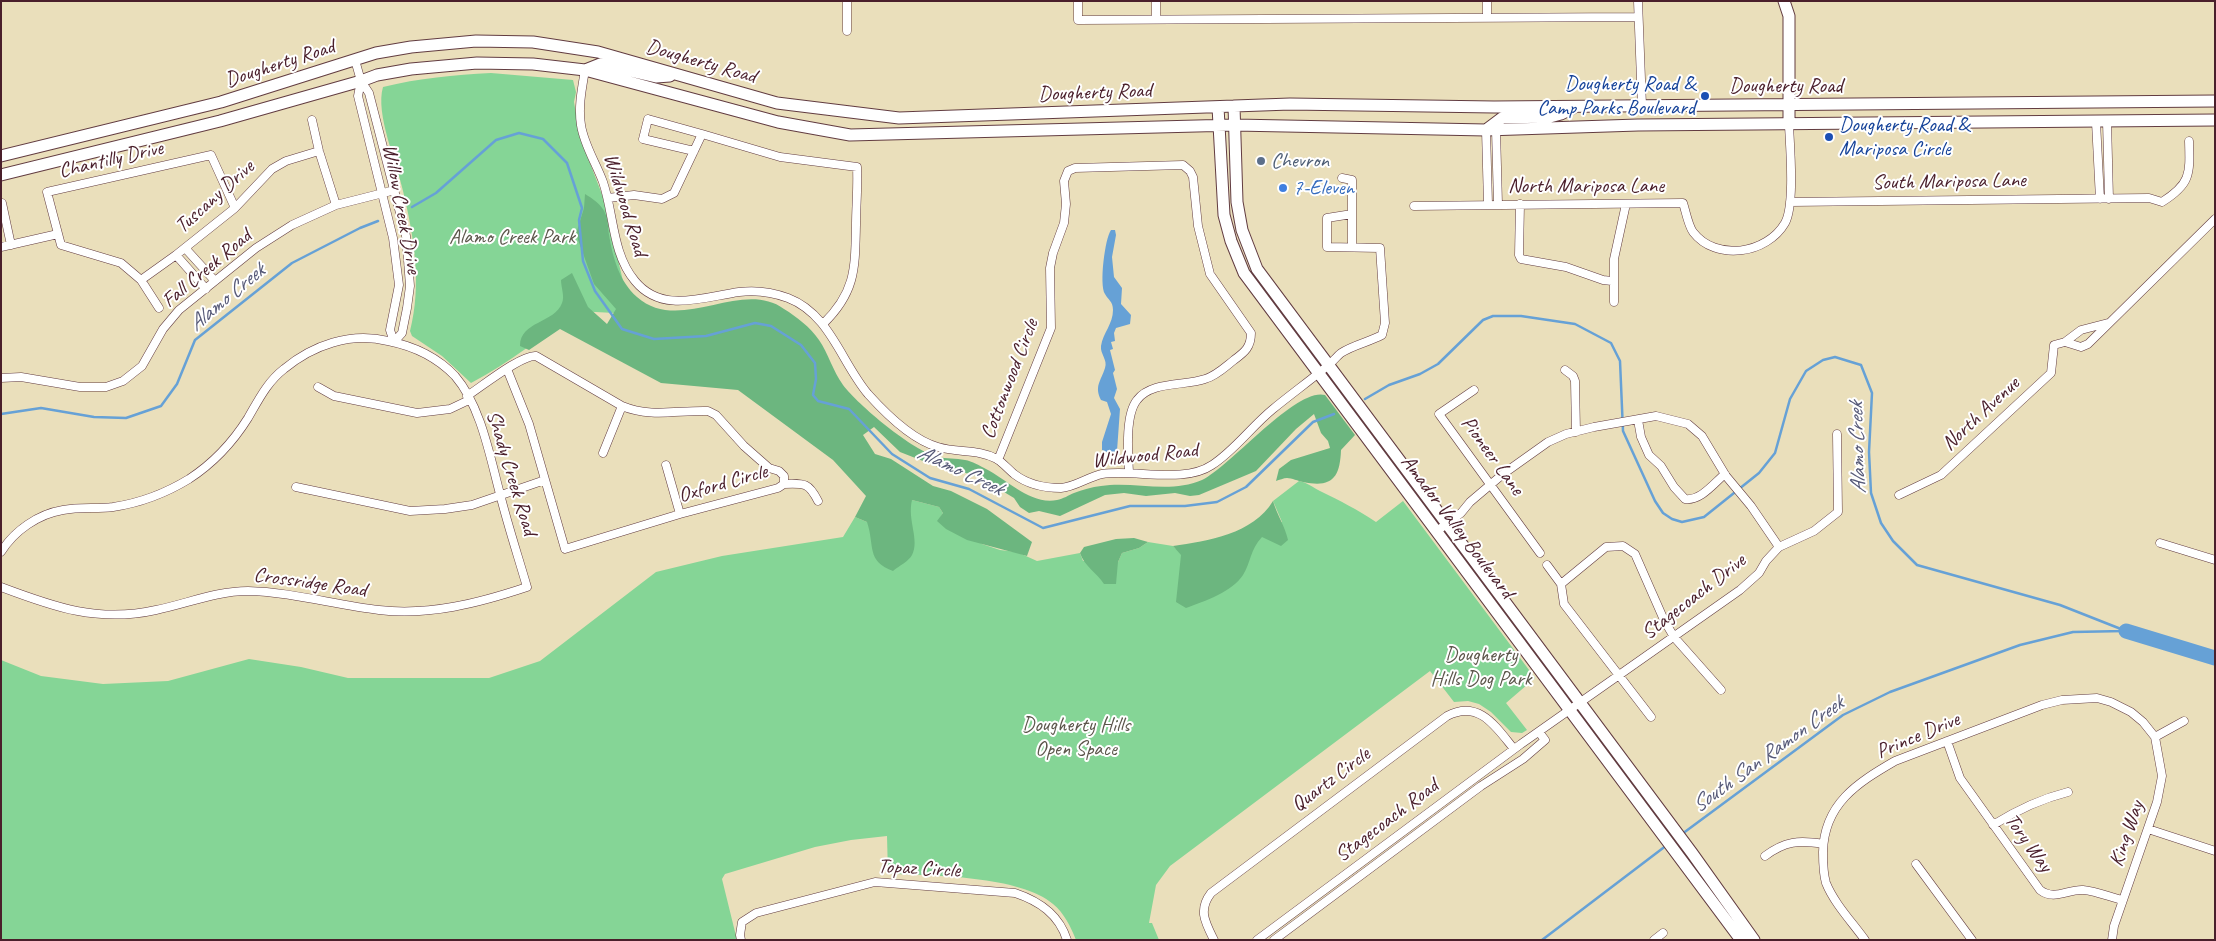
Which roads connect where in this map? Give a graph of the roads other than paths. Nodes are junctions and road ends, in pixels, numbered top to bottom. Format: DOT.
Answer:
graph roads {
  1 [pos="847,1"];
  2 [pos="1078,1"];
  3 [pos="1156,1"];
  4 [pos="1487,1"];
  5 [pos="1638,1"];
  6 [pos="1784,1"];
  7 [pos="1487,18"];
  8 [pos="1638,18"];
  9 [pos="1156,19"];
  10 [pos="847,31"];
  11 [pos="354,60"];
  12 [pos="585,70"];
  13 [pos="680,76"];
  14 [pos="361,81"];
  15 [pos="2215,101"];
  16 [pos="1790,105"];
  17 [pos="1234,106"];
  18 [pos="1576,106"];
  19 [pos="1642,106"];
  20 [pos="1218,107"];
  21 [pos="312,120"];
  22 [pos="2215,120"];
  23 [pos="2102,121"];
  24 [pos="1789,125"];
  25 [pos="1219,126"];
  26 [pos="1234,126"];
  27 [pos="1491,130"];
  28 [pos="702,134"];
  29 [pos="2189,141"];
  30 [pos="319,151"];
  31 [pos="694,151"];
  32 [pos="1,156"];
  33 [pos="1,175"];
  34 [pos="1342,178"];
  35 [pos="394,190"];
  36 [pos="383,193"];
  37 [pos="608,198"];
  38 [pos="2100,199"];
  39 [pos="2108,199"];
  40 [pos="1790,202"];
  41 [pos="2,203"];
  42 [pos="1488,204"];
  43 [pos="1498,204"];
  44 [pos="1520,204"];
  45 [pos="1626,204"];
  46 [pos="336,205"];
  47 [pos="1414,206"];
  48 [pos="235,208"];
  49 [pos="1352,214"];
  50 [pos="2215,218"];
  51 [pos="58,234"];
  52 [pos="11,245"];
  53 [pos="1352,246"];
  54 [pos="1,247"];
  55 [pos="185,248"];
  56 [pos="176,255"];
  57 [pos="141,280"];
  58 [pos="1612,281"];
  59 [pos="215,282"];
  60 [pos="206,289"];
  61 [pos="1614,302"];
  62 [pos="159,308"];
  63 [pos="2108,323"];
  64 [pos="824,324"];
  65 [pos="394,342"];
  66 [pos="2065,342"];
  67 [pos="1329,366"];
  68 [pos="507,369"];
  69 [pos="1565,370"];
  70 [pos="1319,374"];
  71 [pos="1,378"];
  72 [pos="318,387"];
  73 [pos="1474,390"];
  74 [pos="468,398"];
  75 [pos="622,406"];
  76 [pos="1636,420"];
  77 [pos="1576,432"];
  78 [pos="1837,434"];
  79 [pos="603,453"];
  80 [pos="998,460"];
  81 [pos="666,465"];
  82 [pos="1129,472"];
  83 [pos="1727,476"];
  84 [pos="545,480"];
  85 [pos="784,484"];
  86 [pos="1491,484"];
  87 [pos="296,487"];
  88 [pos="1899,495"];
  89 [pos="500,496"];
  90 [pos="818,501"];
  91 [pos="680,514"];
  92 [pos="1442,528"];
  93 [pos="2160,543"];
  94 [pos="1779,547"];
  95 [pos="1,552"];
  96 [pos="1540,553"];
  97 [pos="2215,560"];
  98 [pos="1547,565"];
  99 [pos="1562,584"];
  100 [pos="1,587"];
  101 [pos="527,587"];
  102 [pos="1674,637"];
  103 [pos="1618,676"];
  104 [pos="1721,690"];
  105 [pos="1575,707"];
  106 [pos="1651,717"];
  107 [pos="2184,721"];
  108 [pos="1539,732"];
  109 [pos="2155,737"];
  110 [pos="1947,741"];
  111 [pos="1605,746"];
  112 [pos="1514,749"];
  113 [pos="2068,792"];
  114 [pos="1421,817"];
  115 [pos="1428,825"];
  116 [pos="1993,825"];
  117 [pos="2148,829"];
  118 [pos="1823,844"];
  119 [pos="2215,851"];
  120 [pos="1692,853"];
  121 [pos="1765,856"];
  122 [pos="1682,860"];
  123 [pos="1916,864"];
  124 [pos="1322,891"];
  125 [pos="1329,900"];
  126 [pos="2122,900"];
  127 [pos="1663,933"];
  128 [pos="742,940"];
  129 [pos="1067,940"];
  130 [pos="1214,940"];
  131 [pos="1257,940"];
  132 [pos="1274,940"];
  133 [pos="1654,940"];
  134 [pos="1741,940"];
  135 [pos="1754,940"];
  136 [pos="1865,940"];
  137 [pos="1972,940"];
  138 [pos="2112,940"];
  1 -- 10 [label="street"];
  2 -- 9 [label="street"];
  3 -- 9 [label="street"];
  4 -- 7 [label="street"];
  5 -- 8 [label="street"];
  6 -- 16 [label="main road"];
  7 -- 8 [label="street"];
  7 -- 9 [label="street"];
  8 -- 19 [label="street"];
  11 -- 13 [label="main road, Dougherty Road"];
  11 -- 14 [label="street, Willow Creek Drive"];
  11 -- 32 [label="main road, Dougherty Road"];
  12 -- 13 [label="main road"];
  12 -- 14 [label="main road, Dougherty Road"];
  12 -- 25 [label="main road, Dougherty Road"];
  12 -- 37 [label="street, Wildwood Road"];
  13 -- 20 [label="main road, Dougherty Road"];
  14 -- 33 [label="main road, Dougherty Road"];
  14 -- 35 [label="street, Willow Creek Drive"];
  14 -- 36 [label="street, Willow Creek Drive"];
  15 -- 16 [label="main road, Dougherty Road"];
  16 -- 19 [label="main road, Dougherty Road"];
  16 -- 24 [label="main road"];
  17 -- 18 [label="main road, Dougherty Road"];
  17 -- 20 [label="main road, Dougherty Road"];
  17 -- 26 [label="main road, Amador Valley Boulevard"];
  18 -- 19 [label="main road, Dougherty Road"];
  18 -- 27 [label="main road"];
  20 -- 25 [label="main road, Amador Valley Boulevard"];
  21 -- 30 [label="street"];
  22 -- 23 [label="main road, Dougherty Road"];
  23 -- 24 [label="main road, Dougherty Road"];
  23 -- 38 [label="street"];
  23 -- 39 [label="street"];
  24 -- 27 [label="main road, Dougherty Road"];
  24 -- 40 [label="street"];
  25 -- 26 [label="main road, Dougherty Road"];
  25 -- 70 [label="main road, Amador Valley Boulevard"];
  26 -- 27 [label="main road, Dougherty Road"];
  26 -- 67 [label="main road, Amador Valley Boulevard"];
  27 -- 42 [label="street"];
  27 -- 43 [label="street"];
  28 -- 31 [label="street"];
  28 -- 31 [label="street"];
  28 -- 64 [label="street"];
  29 -- 39 [label="street, South Mariposa Lane"];
  30 -- 46 [label="street"];
  30 -- 48 [label="street, Tuscany Drive"];
  31 -- 37 [label="street"];
  34 -- 49 [label="street"];
  35 -- 36 [label="street, Fall Creek Road"];
  35 -- 65 [label="street, Willow Creek Drive"];
  36 -- 46 [label="street, Fall Creek Road"];
  36 -- 65 [label="street, Willow Creek Drive"];
  37 -- 64 [label="street, Wildwood Road"];
  38 -- 39 [label="street, South Mariposa Lane"];
  38 -- 40 [label="street, South Mariposa Lane"];
  40 -- 45 [label="street, North Mariposa Lane"];
  41 -- 52 [label="street"];
  42 -- 43 [label="street, North Mariposa Lane"];
  42 -- 47 [label="street, North Mariposa Lane"];
  43 -- 44 [label="street, North Mariposa Lane"];
  44 -- 45 [label="street, North Mariposa Lane"];
  44 -- 58 [label="street"];
  45 -- 58 [label="street"];
  46 -- 59 [label="street, Fall Creek Road"];
  48 -- 51 [label="street, Chantilly Drive"];
  48 -- 55 [label="street, Tuscany Drive"];
  49 -- 53 [label="street"];
  49 -- 53 [label="street"];
  50 -- 63 [label="street, North Avenue"];
  51 -- 52 [label="street"];
  51 -- 57 [label="street"];
  52 -- 54 [label="street"];
  53 -- 67 [label="street, Wildwood Road"];
  55 -- 56 [label="street, Tuscany Drive"];
  55 -- 59 [label="street"];
  56 -- 57 [label="street, Tuscany Drive"];
  56 -- 60 [label="street"];
  57 -- 62 [label="street"];
  58 -- 61 [label="street"];
  59 -- 60 [label="street, Fall Creek Road"];
  60 -- 71 [label="street, Fall Creek Road"];
  63 -- 66 [label="street, North Avenue"];
  63 -- 66 [label="street, North Avenue"];
  64 -- 80 [label="street, Wildwood Road"];
  65 -- 74 [label="street, Shady Creek Road"];
  65 -- 95 [label="street, Shady Creek Road"];
  66 -- 88 [label="street, North Avenue"];
  67 -- 70 [label="street, Wildwood Road"];
  67 -- 92 [label="main road, Amador Valley Boulevard"];
  68 -- 74 [label="street, Oxford Circle"];
  68 -- 75 [label="street, Oxford Circle"];
  68 -- 84 [label="street, Oxford Circle"];
  69 -- 77 [label="street"];
  70 -- 82 [label="street, Wildwood Road"];
  70 -- 92 [label="main road, Amador Valley Boulevard"];
  72 -- 74 [label="street, Oxford Circle"];
  73 -- 86 [label="street, Pioneer Lane"];
  74 -- 89 [label="street, Shady Creek Road"];
  75 -- 79 [label="street"];
  75 -- 85 [label="street, Oxford Circle"];
  76 -- 77 [label="street"];
  76 -- 83 [label="street"];
  76 -- 83 [label="street"];
  77 -- 86 [label="street"];
  78 -- 94 [label="street, Stagecoach Drive"];
  80 -- 82 [label="street, Wildwood Road"];
  80 -- 82 [label="street, Cottonwood Circle"];
  81 -- 91 [label="street"];
  83 -- 94 [label="street"];
  84 -- 89 [label="street"];
  84 -- 91 [label="street, Oxford Circle"];
  85 -- 90 [label="street"];
  85 -- 91 [label="street, Oxford Circle"];
  86 -- 92 [label="street"];
  86 -- 96 [label="street, Pioneer Lane"];
  87 -- 89 [label="street"];
  89 -- 101 [label="street, Shady Creek Road"];
  92 -- 105 [label="main road, Amador Valley Boulevard"];
  93 -- 97 [label="street"];
  94 -- 102 [label="street, Stagecoach Drive"];
  98 -- 99 [label="street"];
  99 -- 102 [label="street"];
  99 -- 103 [label="street"];
  100 -- 101 [label="street, Crossridge Road"];
  102 -- 103 [label="street, Stagecoach Drive"];
  102 -- 104 [label="street"];
  103 -- 105 [label="street, Stagecoach Drive"];
  103 -- 106 [label="street"];
  105 -- 108 [label="street, Stagecoach Road"];
  105 -- 111 [label="main road, Amador Valley Boulevard"];
  107 -- 109 [label="street"];
  108 -- 112 [label="street, Stagecoach Road"];
  108 -- 115 [label="street, Stagecoach Road"];
  109 -- 110 [label="street, Prince Drive"];
  109 -- 117 [label="street, King Way"];
  110 -- 116 [label="street, Tory Way"];
  110 -- 118 [label="street, Prince Drive"];
  111 -- 120 [label="main road, Amador Valley Boulevard"];
  111 -- 122 [label="main road, Amador Valley Boulevard"];
  112 -- 114 [label="street, Stagecoach Road"];
  112 -- 130 [label="street, Quartz Circle"];
  113 -- 116 [label="street"];
  114 -- 115 [label="street"];
  114 -- 124 [label="street, Stagecoach Road"];
  115 -- 125 [label="street, Stagecoach Road"];
  116 -- 126 [label="street, Tory Way"];
  117 -- 119 [label="street"];
  117 -- 126 [label="street, King Way"];
  118 -- 121 [label="street"];
  118 -- 136 [label="street, Prince Drive"];
  120 -- 122 [label="main road"];
  120 -- 135 [label="main road, Amador Valley Boulevard"];
  122 -- 134 [label="main road, Amador Valley Boulevard"];
  123 -- 137 [label="street"];
  124 -- 125 [label="street"];
  124 -- 131 [label="street, Stagecoach Road"];
  125 -- 132 [label="street, Stagecoach Road"];
  126 -- 138 [label="street, King Way"];
  127 -- 133 [label="street"];
  128 -- 129 [label="street, Topaz Circle"];
}
